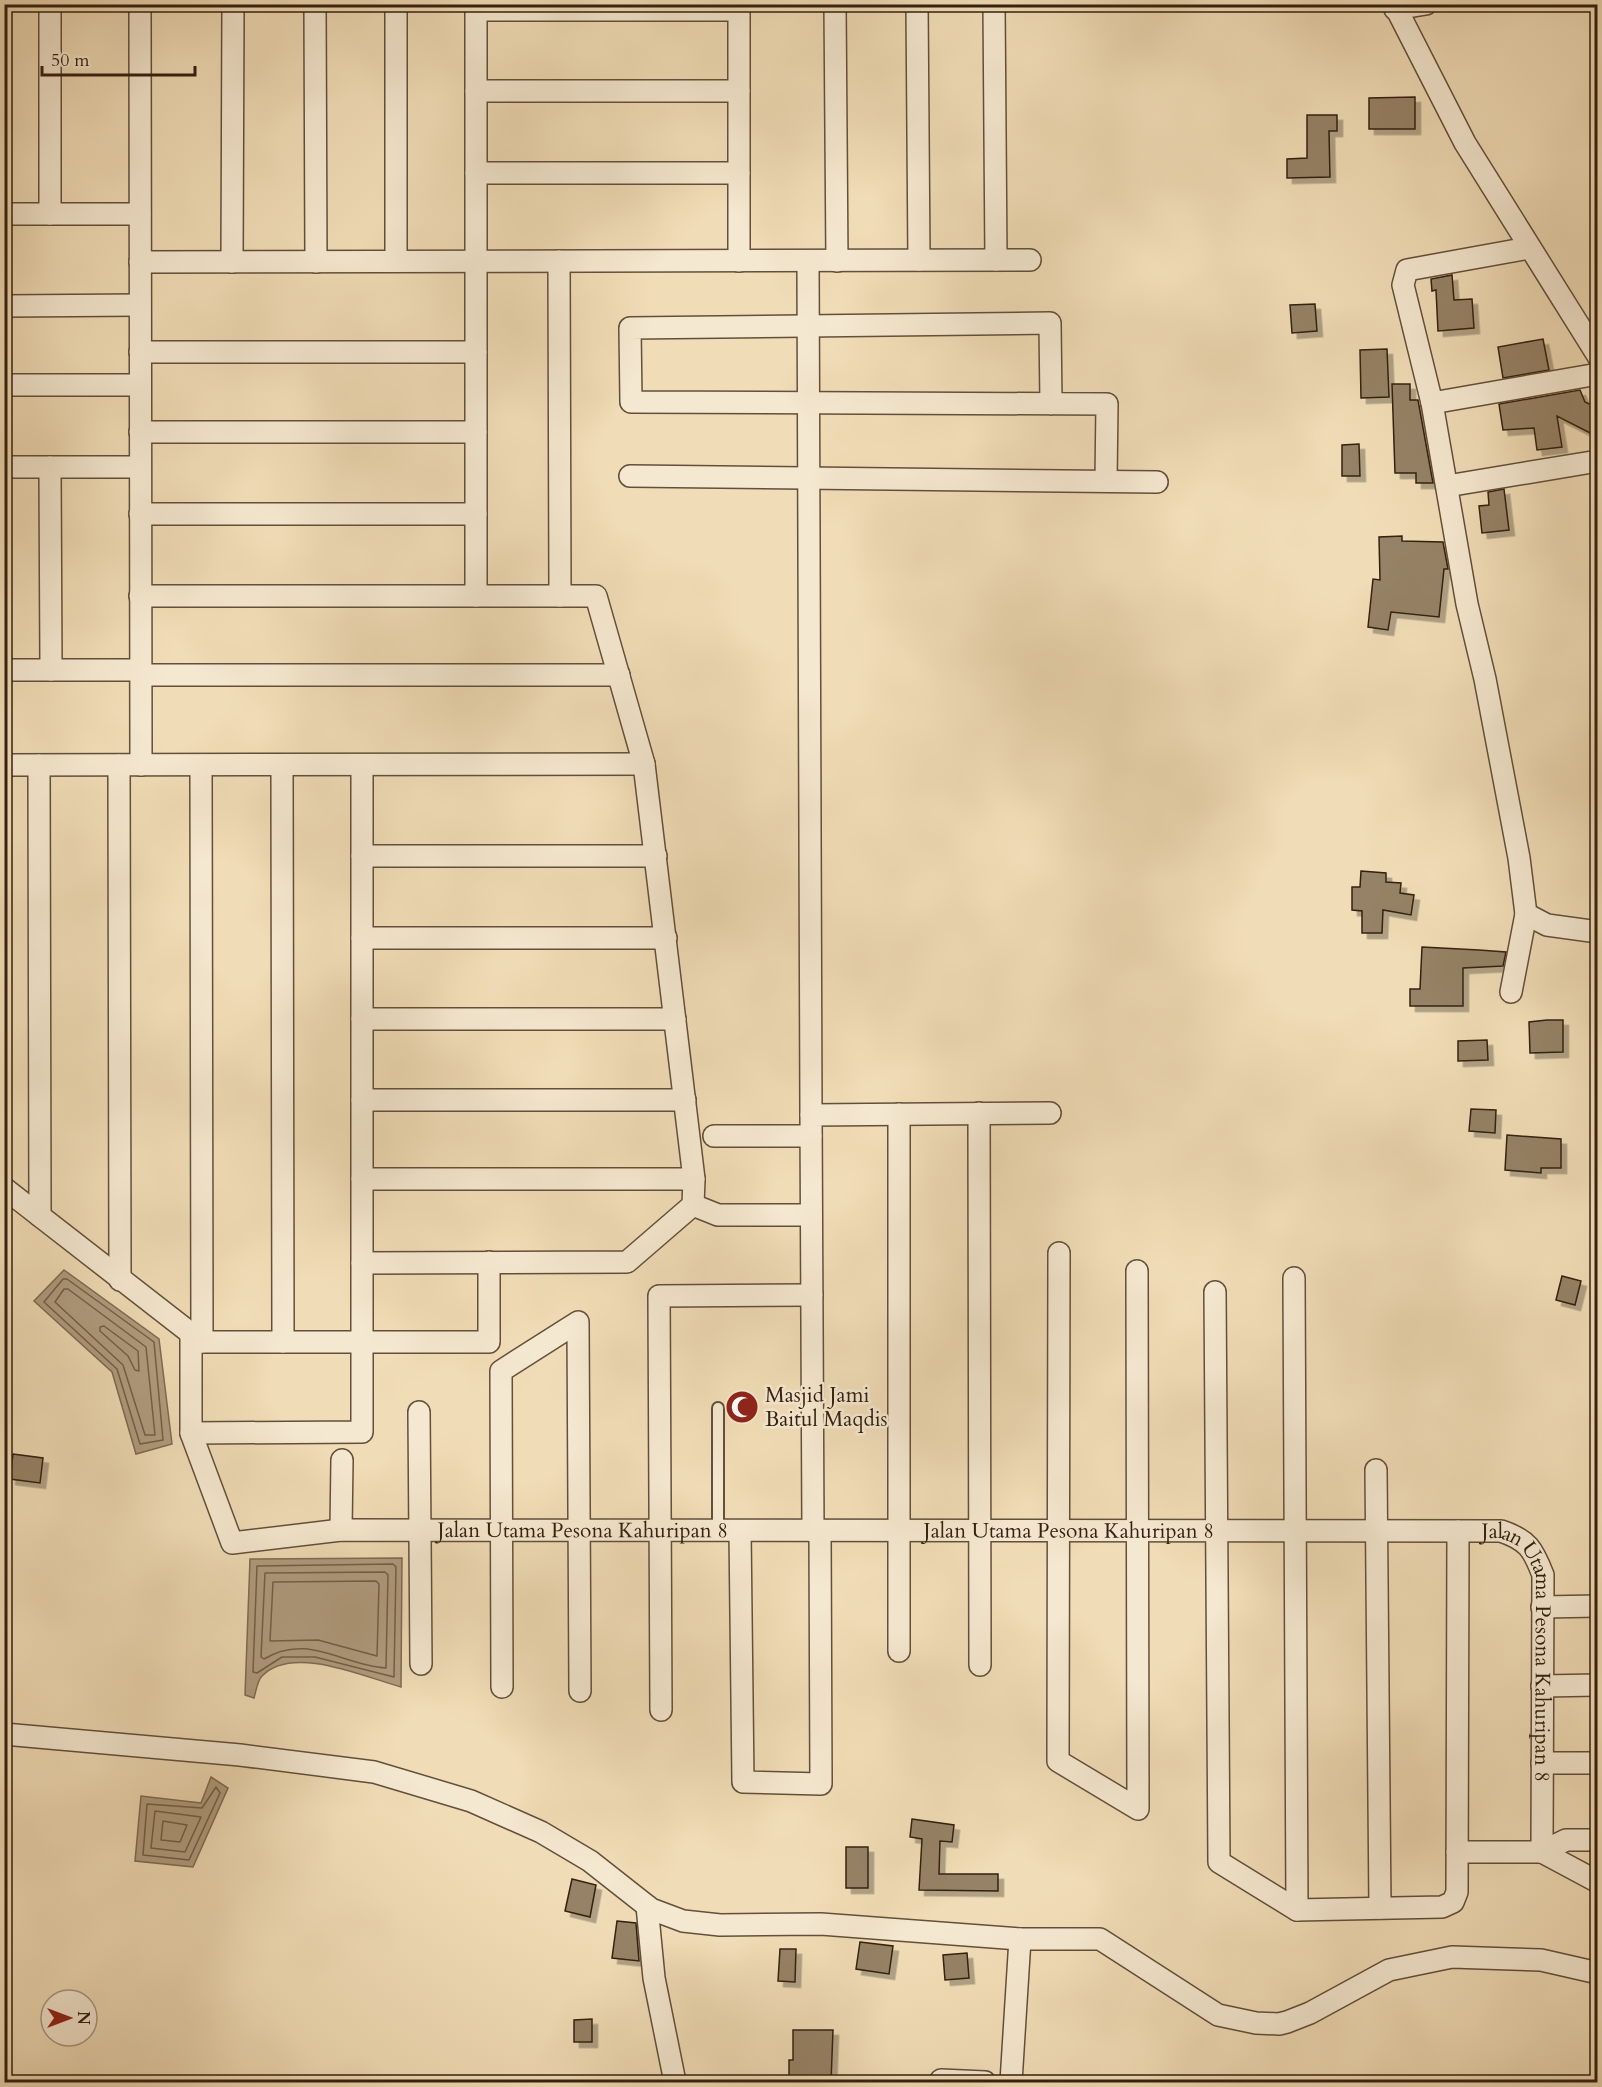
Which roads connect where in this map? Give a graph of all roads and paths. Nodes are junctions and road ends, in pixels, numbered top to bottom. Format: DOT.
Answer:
graph roads {
  1 [pos="50,4"];
  2 [pos="140,4"];
  3 [pos="232,4"];
  4 [pos="315,4"];
  5 [pos="396,4"];
  6 [pos="835,4"];
  7 [pos="917,4"];
  8 [pos="994,4"];
  9 [pos="1426,4"];
  10 [pos="476,7"];
  11 [pos="739,7"];
  12 [pos="1394,7"];
  13 [pos="476,91"];
  14 [pos="739,91"];
  15 [pos="476,173"];
  16 [pos="739,173"];
  17 [pos="4,214"];
  18 [pos="50,214"];
  19 [pos="140,214"];
  20 [pos="1529,248"];
  21 [pos="919,260"];
  22 [pos="996,260"];
  23 [pos="1030,260"];
  24 [pos="396,261"];
  25 [pos="476,261"];
  26 [pos="559,261"];
  27 [pos="739,261"];
  28 [pos="808,261"];
  29 [pos="837,261"];
  30 [pos="140,262"];
  31 [pos="232,262"];
  32 [pos="316,262"];
  33 [pos="141,305"];
  34 [pos="4,306"];
  35 [pos="808,326"];
  36 [pos="141,352"];
  37 [pos="476,352"];
  38 [pos="1598,357"];
  39 [pos="1598,374"];
  40 [pos="4,385"];
  41 [pos="141,385"];
  42 [pos="809,402"];
  43 [pos="1432,403"];
  44 [pos="1051,404"];
  45 [pos="141,432"];
  46 [pos="476,432"];
  47 [pos="1598,461"];
  48 [pos="4,467"];
  49 [pos="50,467"];
  50 [pos="141,467"];
  51 [pos="630,476"];
  52 [pos="809,478"];
  53 [pos="1106,481"];
  54 [pos="1157,482"];
  55 [pos="1447,486"];
  56 [pos="141,514"];
  57 [pos="476,514"];
  58 [pos="141,596"];
  59 [pos="476,596"];
  60 [pos="560,596"];
  61 [pos="4,670"];
  62 [pos="51,670"];
  63 [pos="141,672"];
  64 [pos="619,675"];
  65 [pos="4,765"];
  66 [pos="39,765"];
  67 [pos="119,765"];
  68 [pos="141,765"];
  69 [pos="201,765"];
  70 [pos="282,765"];
  71 [pos="362,765"];
  72 [pos="644,765"];
  73 [pos="362,856"];
  74 [pos="656,856"];
  75 [pos="1527,914"];
  76 [pos="1598,933"];
  77 [pos="362,938"];
  78 [pos="666,938"];
  79 [pos="1511,992"];
  80 [pos="362,1018"];
  81 [pos="675,1018"];
  82 [pos="362,1100"];
  83 [pos="685,1100"];
  84 [pos="979,1113"];
  85 [pos="1050,1113"];
  86 [pos="899,1114"];
  87 [pos="811,1125"];
  88 [pos="714,1136"];
  89 [pos="362,1179"];
  90 [pos="694,1179"];
  91 [pos="4,1188"];
  92 [pos="693,1204"];
  93 [pos="811,1215"];
  94 [pos="40,1216"];
  95 [pos="1059,1253"];
  96 [pos="489,1262"];
  97 [pos="362,1263"];
  98 [pos="1137,1271"];
  99 [pos="1294,1278"];
  100 [pos="120,1280"];
  101 [pos="1215,1292"];
  102 [pos="812,1295"];
  103 [pos="196,1339"];
  104 [pos="283,1342"];
  105 [pos="362,1342"];
  106 [pos="718,1408"];
  107 [pos="419,1412"];
  108 [pos="191,1432"];
  109 [pos="342,1460"];
  110 [pos="1377,1470"];
  111 [pos="341,1530"];
  112 [pos="420,1530"];
  113 [pos="501,1531"];
  114 [pos="579,1531"];
  115 [pos="660,1531"];
  116 [pos="717,1531"];
  117 [pos="740,1531"];
  118 [pos="817,1531"];
  119 [pos="899,1531"];
  120 [pos="980,1531"];
  121 [pos="1058,1531"];
  122 [pos="1137,1531"];
  123 [pos="1217,1532"];
  124 [pos="1295,1532"];
  125 [pos="1377,1532"];
  126 [pos="1458,1532"];
  127 [pos="1598,1606"];
  128 [pos="1542,1607"];
  129 [pos="899,1651"];
  130 [pos="421,1664"];
  131 [pos="980,1665"];
  132 [pos="1598,1685"];
  133 [pos="1542,1686"];
  134 [pos="502,1687"];
  135 [pos="580,1691"];
  136 [pos="661,1710"];
  137 [pos="4,1734"];
  138 [pos="1542,1763"];
  139 [pos="1598,1763"];
  140 [pos="1598,1840"];
  141 [pos="1457,1852"];
  142 [pos="1542,1852"];
  143 [pos="1598,1882"];
  144 [pos="647,1906"];
  145 [pos="1380,1908"];
  146 [pos="1297,1910"];
  147 [pos="1020,1939"];
  148 [pos="1598,1973"];
  149 [pos="941,2080"];
  150 [pos="675,2082"];
  151 [pos="985,2082"];
  152 [pos="1011,2082"];
  1 -- 18 [label="street"];
  2 -- 19 [label="street"];
  3 -- 31 [label="street"];
  4 -- 32 [label="street"];
  5 -- 24 [label="street"];
  6 -- 29 [label="street"];
  7 -- 21 [label="street"];
  8 -- 22 [label="street"];
  9 -- 12 [label="street"];
  10 -- 11 [label="street"];
  10 -- 13 [label="street"];
  11 -- 14 [label="street"];
  12 -- 20 [label="street"];
  13 -- 14 [label="street"];
  13 -- 15 [label="street"];
  14 -- 16 [label="street"];
  15 -- 16 [label="street"];
  15 -- 25 [label="street"];
  16 -- 27 [label="street"];
  17 -- 18 [label="street"];
  18 -- 19 [label="street"];
  19 -- 30 [label="street"];
  20 -- 38 [label="street"];
  20 -- 43 [label="street"];
  21 -- 22 [label="street"];
  21 -- 29 [label="street"];
  22 -- 23 [label="street"];
  24 -- 25 [label="street"];
  24 -- 32 [label="street"];
  25 -- 26 [label="street"];
  25 -- 37 [label="street"];
  26 -- 27 [label="street"];
  26 -- 60 [label="street"];
  27 -- 28 [label="street"];
  28 -- 29 [label="street"];
  28 -- 35 [label="street"];
  30 -- 31 [label="street"];
  30 -- 33 [label="street"];
  31 -- 32 [label="street"];
  33 -- 34 [label="street"];
  33 -- 36 [label="street"];
  35 -- 42 [label="street"];
  35 -- 42 [label="street"];
  35 -- 44 [label="street"];
  36 -- 37 [label="street"];
  36 -- 41 [label="street"];
  37 -- 46 [label="street"];
  39 -- 43 [label="street"];
  40 -- 41 [label="street"];
  41 -- 45 [label="street"];
  42 -- 44 [label="street"];
  42 -- 52 [label="street"];
  43 -- 55 [label="street"];
  44 -- 53 [label="street"];
  45 -- 46 [label="street"];
  45 -- 50 [label="street"];
  46 -- 57 [label="street"];
  47 -- 55 [label="street"];
  48 -- 49 [label="street"];
  49 -- 50 [label="street"];
  49 -- 62 [label="street"];
  50 -- 56 [label="street"];
  51 -- 52 [label="street"];
  52 -- 53 [label="street"];
  52 -- 87 [label="street"];
  53 -- 54 [label="street"];
  55 -- 75 [label="street"];
  56 -- 57 [label="street"];
  56 -- 58 [label="street"];
  57 -- 59 [label="street"];
  58 -- 59 [label="street"];
  58 -- 63 [label="street"];
  59 -- 60 [label="street"];
  60 -- 64 [label="street"];
  61 -- 62 [label="street"];
  62 -- 63 [label="street"];
  63 -- 64 [label="street"];
  63 -- 68 [label="street"];
  64 -- 72 [label="street"];
  65 -- 66 [label="street"];
  66 -- 67 [label="street"];
  66 -- 94 [label="street"];
  67 -- 68 [label="street"];
  67 -- 100 [label="street"];
  68 -- 69 [label="street"];
  69 -- 70 [label="street"];
  69 -- 103 [label="street"];
  70 -- 71 [label="street"];
  70 -- 104 [label="street"];
  71 -- 72 [label="street"];
  71 -- 73 [label="street"];
  72 -- 74 [label="street"];
  73 -- 74 [label="street"];
  73 -- 77 [label="street"];
  74 -- 78 [label="street"];
  75 -- 76 [label="street"];
  75 -- 79 [label="street"];
  77 -- 78 [label="street"];
  77 -- 80 [label="street"];
  78 -- 81 [label="street"];
  80 -- 81 [label="street"];
  80 -- 82 [label="street"];
  81 -- 83 [label="street"];
  82 -- 83 [label="street"];
  82 -- 89 [label="street"];
  83 -- 90 [label="street"];
  84 -- 85 [label="street"];
  84 -- 86 [label="street"];
  84 -- 120 [label="street"];
  86 -- 87 [label="street"];
  86 -- 119 [label="street"];
  87 -- 88 [label="street"];
  87 -- 93 [label="street"];
  89 -- 90 [label="street"];
  89 -- 97 [label="street"];
  90 -- 92 [label="street"];
  91 -- 94 [label="street"];
  92 -- 93 [label="street"];
  92 -- 96 [label="street"];
  93 -- 102 [label="street"];
  94 -- 100 [label="street"];
  95 -- 121 [label="street"];
  96 -- 97 [label="street"];
  96 -- 105 [label="street"];
  97 -- 105 [label="street"];
  98 -- 122 [label="street"];
  99 -- 124 [label="street"];
  100 -- 103 [label="street"];
  101 -- 123 [label="street"];
  102 -- 115 [label="street"];
  102 -- 118 [label="street"];
  103 -- 104 [label="street"];
  103 -- 108 [label="street"];
  104 -- 105 [label="street"];
  105 -- 108 [label="street"];
  106 -- 116 [label="lane"];
  107 -- 112 [label="street"];
  108 -- 111 [label="street, Jalan Utama Pesona Kahuripan 8"];
  109 -- 111 [label="street"];
  110 -- 125 [label="street"];
  111 -- 112 [label="street, Jalan Utama Pesona Kahuripan 8"];
  112 -- 113 [label="street, Jalan Utama Pesona Kahuripan 8"];
  112 -- 130 [label="street"];
  113 -- 114 [label="street, Jalan Utama Pesona Kahuripan 8"];
  113 -- 114 [label="street"];
  113 -- 134 [label="street"];
  114 -- 115 [label="street, Jalan Utama Pesona Kahuripan 8"];
  114 -- 135 [label="street"];
  115 -- 116 [label="street, Jalan Utama Pesona Kahuripan 8"];
  115 -- 136 [label="street"];
  116 -- 117 [label="street, Jalan Utama Pesona Kahuripan 8"];
  117 -- 118 [label="street, Jalan Utama Pesona Kahuripan 8"];
  117 -- 118 [label="street"];
  118 -- 119 [label="street, Jalan Utama Pesona Kahuripan 8"];
  119 -- 120 [label="street, Jalan Utama Pesona Kahuripan 8"];
  119 -- 129 [label="street"];
  120 -- 121 [label="street, Jalan Utama Pesona Kahuripan 8"];
  120 -- 131 [label="street"];
  121 -- 122 [label="street, Jalan Utama Pesona Kahuripan 8"];
  121 -- 122 [label="street"];
  122 -- 123 [label="street, Jalan Utama Pesona Kahuripan 8"];
  123 -- 124 [label="street, Jalan Utama Pesona Kahuripan 8"];
  123 -- 146 [label="street"];
  124 -- 125 [label="street, Jalan Utama Pesona Kahuripan 8"];
  124 -- 146 [label="street"];
  125 -- 126 [label="street, Jalan Utama Pesona Kahuripan 8"];
  125 -- 145 [label="street"];
  126 -- 128 [label="street, Jalan Utama Pesona Kahuripan 8"];
  126 -- 141 [label="street"];
  127 -- 128 [label="street"];
  128 -- 133 [label="street, Jalan Utama Pesona Kahuripan 8"];
  132 -- 133 [label="street"];
  133 -- 138 [label="street, Jalan Utama Pesona Kahuripan 8"];
  137 -- 144 [label="street"];
  138 -- 139 [label="street"];
  138 -- 142 [label="street, Jalan Utama Pesona Kahuripan 8"];
  140 -- 142 [label="street"];
  141 -- 142 [label="street"];
  141 -- 145 [label="street"];
  142 -- 143 [label="street"];
  144 -- 147 [label="street"];
  144 -- 150 [label="street"];
  145 -- 146 [label="street"];
  147 -- 148 [label="street"];
  147 -- 152 [label="street"];
  149 -- 151 [label="street"];
}
